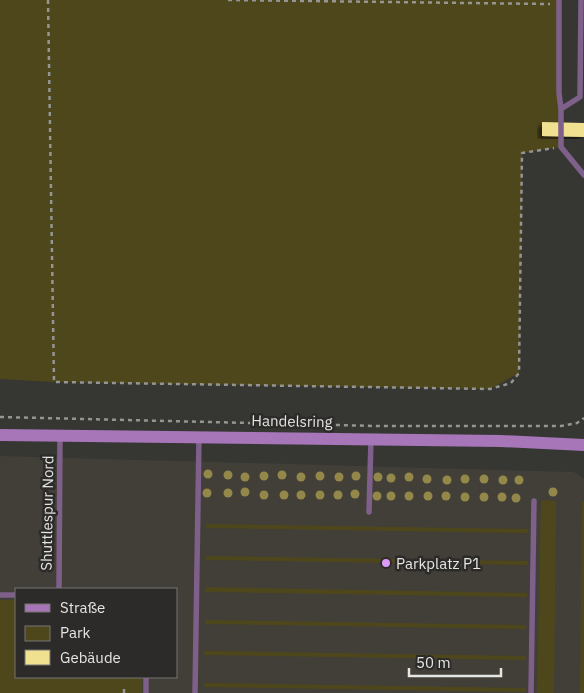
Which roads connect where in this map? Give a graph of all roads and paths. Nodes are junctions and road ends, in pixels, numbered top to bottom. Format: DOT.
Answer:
graph roads {
  1 [pos="48,0"];
  2 [pos="228,0"];
  3 [pos="581,0"];
  4 [pos="559,2"];
  5 [pos="561,109"];
  6 [pos="561,147"];
  7 [pos="584,175"];
  8 [pos="0,417"];
  9 [pos="584,418"];
  10 [pos="0,435"];
  11 [pos="60,436"];
  12 [pos="199,436"];
  13 [pos="371,439"];
  14 [pos="584,445"];
  15 [pos="534,501"];
  16 [pos="369,512"];
  17 [pos="59,588"];
  18 [pos="15,594"];
  19 [pos="0,595"];
  20 [pos="146,678"];
  21 [pos="146,693"];
  22 [pos="195,693"];
  23 [pos="531,693"];
  1 -- 6 [label="path"];
  2 -- 4 [label="path"];
  3 -- 5 [label="lane"];
  4 -- 5 [label="lane"];
  5 -- 6 [label="lane"];
  6 -- 7 [label="lane"];
  8 -- 9 [label="path"];
  10 -- 11 [label="main road, Handelsring"];
  11 -- 12 [label="main road, Handelsring"];
  11 -- 17 [label="lane, Shuttlespur Nord"];
  12 -- 13 [label="main road, Handelsring"];
  12 -- 22 [label="lane"];
  13 -- 14 [label="main road, Handelsring"];
  13 -- 16 [label="lane"];
  15 -- 23 [label="lane"];
  18 -- 19 [label="lane"];
  20 -- 21 [label="lane"];
}
